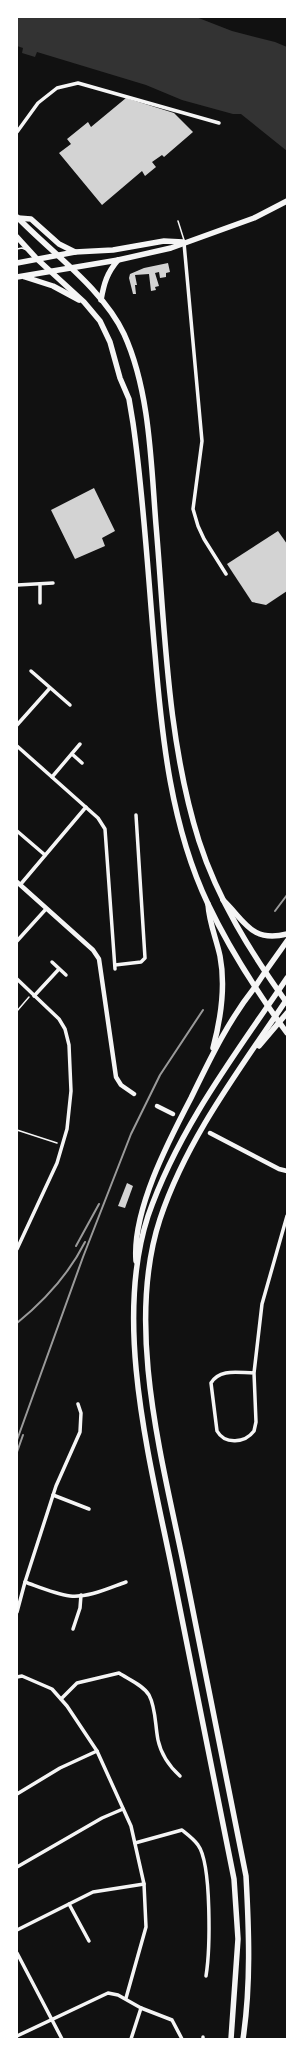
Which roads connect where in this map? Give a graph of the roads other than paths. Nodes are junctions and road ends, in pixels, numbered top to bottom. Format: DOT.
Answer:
graph roads {
  1 [pos="219,123"];
  2 [pos="17,132"];
  3 [pos="287,201"];
  4 [pos="18,217"];
  5 [pos="178,221"];
  6 [pos="17,237"];
  7 [pos="184,243"];
  8 [pos="17,249"];
  9 [pos="76,252"];
  10 [pos="56,256"];
  11 [pos="37,259"];
  12 [pos="118,260"];
  13 [pos="17,263"];
  14 [pos="69,268"];
  15 [pos="50,271"];
  16 [pos="20,276"];
  17 [pos="101,300"];
  18 [pos="84,302"];
  19 [pos="226,574"];
  20 [pos="53,583"];
  21 [pos="40,584"];
  22 [pos="17,585"];
  23 [pos="40,603"];
  24 [pos="31,671"];
  25 [pos="50,688"];
  26 [pos="70,705"];
  27 [pos="17,725"];
  28 [pos="80,744"];
  29 [pos="17,746"];
  30 [pos="72,754"];
  31 [pos="82,764"];
  32 [pos="52,777"];
  33 [pos="86,807"];
  34 [pos="136,815"];
  35 [pos="17,831"];
  36 [pos="45,855"];
  37 [pos="18,883"];
  38 [pos="223,900"];
  39 [pos="208,904"];
  40 [pos="46,910"];
  41 [pos="287,934"];
  42 [pos="17,941"];
  43 [pos="287,941"];
  44 [pos="52,962"];
  45 [pos="59,969"];
  46 [pos="265,972"];
  47 [pos="66,975"];
  48 [pos="287,978"];
  49 [pos="17,979"];
  50 [pos="254,987"];
  51 [pos="33,995"];
  52 [pos="287,999"];
  53 [pos="287,1003"];
  54 [pos="287,1013"];
  55 [pos="287,1033"];
  56 [pos="210,1058"];
  57 [pos="240,1070"];
  58 [pos="134,1094"];
  59 [pos="157,1106"];
  60 [pos="173,1114"];
  61 [pos="210,1133"];
  62 [pos="287,1171"];
  63 [pos="287,1216"];
  64 [pos="17,1248"];
  65 [pos="137,1267"];
  66 [pos="254,1373"];
  67 [pos="78,1404"];
  68 [pos="53,1496"];
  69 [pos="89,1509"];
  70 [pos="25,1582"];
  71 [pos="126,1582"];
  72 [pos="81,1595"];
  73 [pos="17,1612"];
  74 [pos="73,1629"];
  75 [pos="17,1677"];
  76 [pos="61,1699"];
  77 [pos="97,1751"];
  78 [pos="180,1776"];
  79 [pos="17,1794"];
  80 [pos="123,1809"];
  81 [pos="135,1843"];
  82 [pos="17,1867"];
  83 [pos="144,1884"];
  84 [pos="69,1904"];
  85 [pos="17,1930"];
  86 [pos="89,1941"];
  87 [pos="17,1953"];
  88 [pos="206,1976"];
  89 [pos="126,1998"];
  90 [pos="141,2008"];
  91 [pos="52,2021"];
  92 [pos="17,2036"];
  93 [pos="62,2039"];
  94 [pos="131,2039"];
  95 [pos="182,2039"];
  96 [pos="231,2039"];
  97 [pos="243,2039"];
  1 -- 2 [label="street"];
  3 -- 7 [label="main road"];
  4 -- 9 [label="main road"];
  4 -- 10 [label="main road"];
  5 -- 7 [label="lane"];
  6 -- 11 [label="main road"];
  7 -- 9 [label="main road"];
  7 -- 12 [label="main road"];
  7 -- 19 [label="street"];
  8 -- 11 [label="lane"];
  9 -- 10 [label="main road"];
  10 -- 11 [label="main road"];
  10 -- 14 [label="main road"];
  11 -- 13 [label="main road"];
  11 -- 15 [label="main road"];
  12 -- 14 [label="main road"];
  12 -- 17 [label="main road"];
  14 -- 15 [label="main road"];
  14 -- 17 [label="main road"];
  15 -- 16 [label="main road"];
  15 -- 18 [label="main road"];
  16 -- 18 [label="main road"];
  17 -- 38 [label="main road"];
  18 -- 39 [label="main road"];
  20 -- 21 [label="street"];
  21 -- 22 [label="street"];
  21 -- 23 [label="street"];
  24 -- 25 [label="street"];
  25 -- 26 [label="street"];
  25 -- 27 [label="street"];
  28 -- 30 [label="street"];
  29 -- 32 [label="street"];
  30 -- 31 [label="street"];
  30 -- 32 [label="street"];
  32 -- 33 [label="street"];
  33 -- 34 [label="street"];
  33 -- 36 [label="street"];
  35 -- 36 [label="street"];
  36 -- 37 [label="street"];
  37 -- 40 [label="street"];
  38 -- 41 [label="main road"];
  38 -- 46 [label="main road"];
  39 -- 50 [label="main road"];
  39 -- 56 [label="main road"];
  40 -- 42 [label="street"];
  40 -- 58 [label="street"];
  43 -- 46 [label="main road"];
  44 -- 45 [label="street"];
  45 -- 47 [label="street"];
  45 -- 51 [label="street"];
  46 -- 50 [label="main road"];
  46 -- 53 [label="main road"];
  48 -- 65 [label="main road"];
  49 -- 51 [label="street"];
  50 -- 55 [label="main road"];
  50 -- 56 [label="main road"];
  51 -- 64 [label="street"];
  52 -- 57 [label="main road"];
  54 -- 57 [label="main road"];
  56 -- 65 [label="main road"];
  57 -- 97 [label="main road"];
  59 -- 60 [label="street"];
  61 -- 62 [label="street"];
  63 -- 66 [label="street"];
  65 -- 96 [label="main road"];
  66 -- 66 [label="street"];
  67 -- 68 [label="street"];
  68 -- 69 [label="street"];
  68 -- 70 [label="street"];
  70 -- 72 [label="street"];
  70 -- 73 [label="street"];
  71 -- 72 [label="street"];
  72 -- 74 [label="street"];
  75 -- 76 [label="street"];
  76 -- 77 [label="street"];
  76 -- 78 [label="street"];
  77 -- 79 [label="street"];
  77 -- 80 [label="street"];
  80 -- 81 [label="street"];
  80 -- 82 [label="street"];
  81 -- 83 [label="street"];
  81 -- 88 [label="street"];
  83 -- 84 [label="street"];
  83 -- 89 [label="street"];
  84 -- 85 [label="street"];
  84 -- 86 [label="street"];
  87 -- 91 [label="street"];
  89 -- 90 [label="street"];
  89 -- 91 [label="street"];
  90 -- 94 [label="street"];
  90 -- 95 [label="street"];
  91 -- 92 [label="street"];
  91 -- 93 [label="street"];
}
